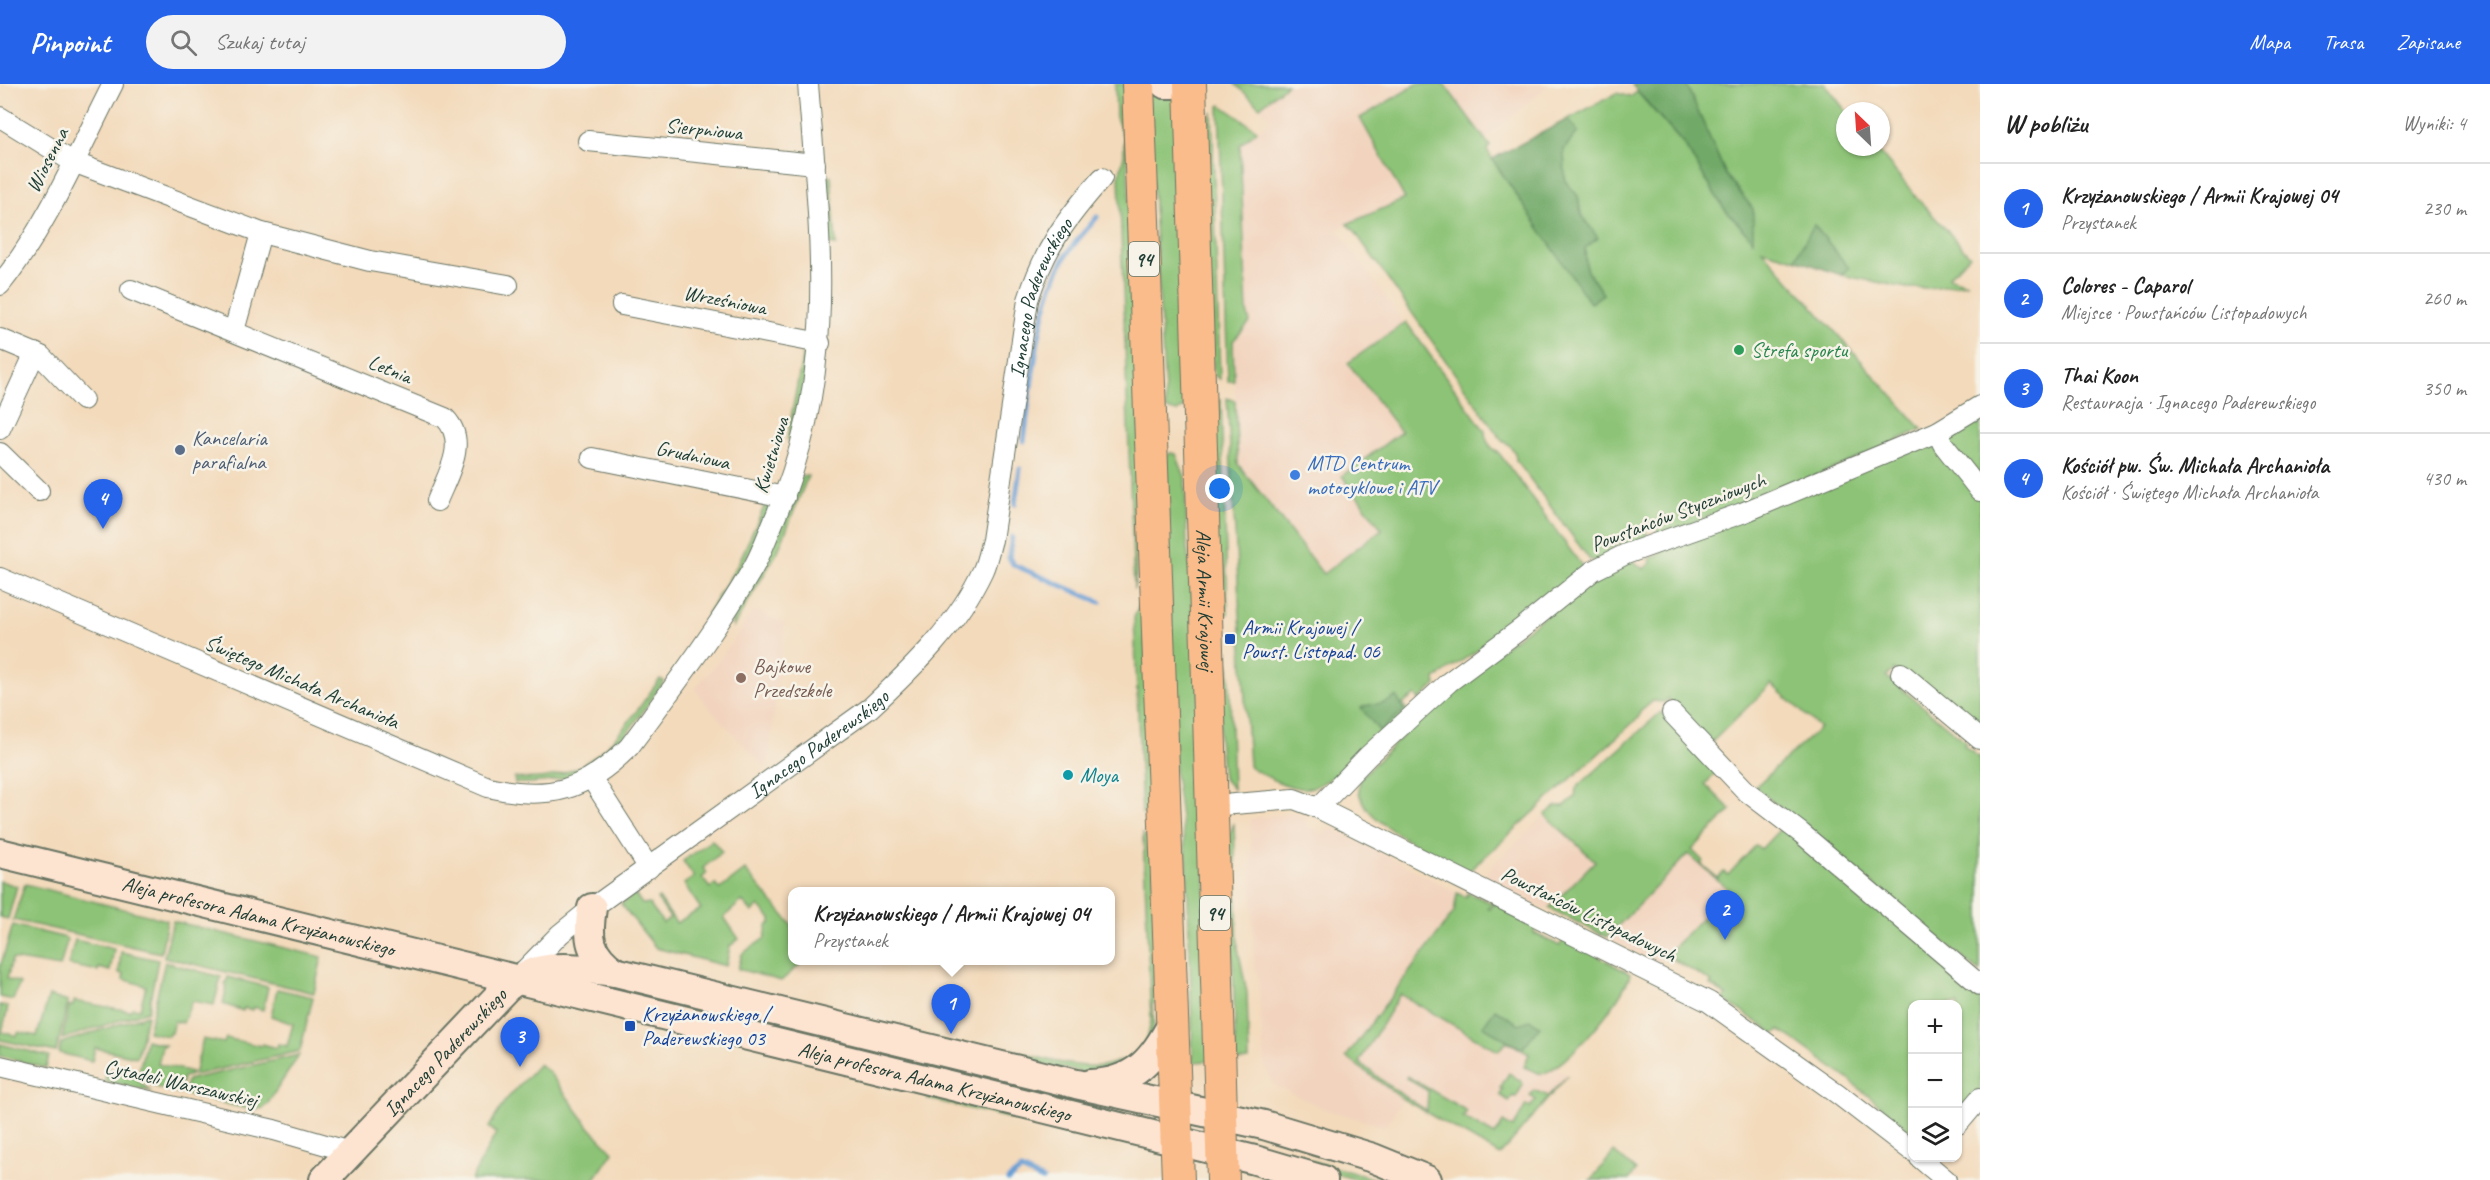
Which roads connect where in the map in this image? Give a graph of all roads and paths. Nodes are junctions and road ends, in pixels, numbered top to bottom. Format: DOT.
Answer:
graph roads {
  1 [pos="113,84"];
  2 [pos="808,84"];
  3 [pos="1138,84"];
  4 [pos="1165,84"];
  5 [pos="1172,84"];
  6 [pos="1190,84"];
  7 [pos="0,117"];
  8 [pos="588,141"];
  9 [pos="73,162"];
  10 [pos="815,164"];
  11 [pos="1102,178"];
  12 [pos="261,233"];
  13 [pos="0,285"];
  14 [pos="508,285"];
  15 [pos="131,290"];
  16 [pos="622,305"];
  17 [pos="234,330"];
  18 [pos="0,339"];
  19 [pos="820,344"];
  20 [pos="35,353"];
  21 [pos="83,399"];
  22 [pos="1980,406"];
  23 [pos="0,429"];
  24 [pos="1937,432"];
  25 [pos="1150,434"];
  26 [pos="1201,434"];
  27 [pos="0,453"];
  28 [pos="592,458"];
  29 [pos="39,491"];
  30 [pos="1980,491"];
  31 [pos="785,497"];
  32 [pos="437,501"];
  33 [pos="0,578"];
  34 [pos="1901,673"];
  35 [pos="1672,713"];
  36 [pos="1980,739"];
  37 [pos="592,779"];
  38 [pos="1211,806"];
  39 [pos="1318,808"];
  40 [pos="0,853"];
  41 [pos="648,868"];
  42 [pos="592,908"];
  43 [pos="615,972"];
  44 [pos="516,979"];
  45 [pos="1980,985"];
  46 [pos="1173,1022"];
  47 [pos="0,1066"];
  48 [pos="1034,1073"];
  49 [pos="1076,1084"];
  50 [pos="1980,1098"];
  51 [pos="1021,1103"];
  52 [pos="1175,1106"];
  53 [pos="1221,1115"];
  54 [pos="1962,1119"];
  55 [pos="1177,1143"];
  56 [pos="1908,1147"];
  57 [pos="347,1156"];
  58 [pos="1926,1162"];
  59 [pos="1222,1166"];
  60 [pos="1314,1177"];
  61 [pos="324,1180"];
  62 [pos="1178,1180"];
  63 [pos="1268,1180"];
  64 [pos="1427,1180"];
  65 [pos="1946,1180"];
  1 -- 9 [label="street, Wiosenna"];
  2 -- 10 [label="street, Kwietniowa"];
  3 -- 25 [label="main road, 94"];
  4 -- 5 [label="street"];
  6 -- 26 [label="main road, Aleja Armii Krajowej / 94"];
  7 -- 9 [label="street"];
  8 -- 10 [label="street, Sierpniowa"];
  9 -- 12 [label="street"];
  9 -- 13 [label="street, Wiosenna"];
  10 -- 19 [label="street, Kwietniowa"];
  11 -- 41 [label="street, Ignacego Paderewskiego"];
  12 -- 14 [label="street"];
  12 -- 17 [label="street"];
  15 -- 17 [label="street, Letnia"];
  16 -- 19 [label="street, Wrześniowa"];
  17 -- 32 [label="street, Letnia"];
  18 -- 20 [label="street"];
  19 -- 31 [label="street, Kwietniowa"];
  20 -- 21 [label="street"];
  20 -- 23 [label="street"];
  22 -- 24 [label="street, Powstańców Styczniowych"];
  24 -- 30 [label="street"];
  24 -- 39 [label="street, Powstańców Styczniowych"];
  25 -- 26 [label="main road"];
  25 -- 46 [label="main road, 94"];
  26 -- 38 [label="main road, Aleja Armii Krajowej / 94"];
  27 -- 29 [label="street"];
  28 -- 31 [label="street, Grudniowa"];
  31 -- 37 [label="street, Kwietniowa"];
  33 -- 37 [label="street, Świętego Michała Archanioła"];
  34 -- 36 [label="street"];
  35 -- 45 [label="street"];
  37 -- 41 [label="street"];
  38 -- 39 [label="street, Powstańców Listopadowych"];
  38 -- 53 [label="main road, Aleja Armii Krajowej / 94"];
  39 -- 56 [label="street, Powstańców Listopadowych"];
  40 -- 44 [label="street, Aleja profesora Adama Krzyżanowskiego"];
  41 -- 42 [label="street, Ignacego Paderewskiego"];
  42 -- 43 [label="street"];
  42 -- 44 [label="street, Ignacego Paderewskiego"];
  43 -- 44 [label="street, Aleja profesora Adama Krzyżanowskiego"];
  43 -- 48 [label="street, Aleja profesora Adama Krzyżanowskiego"];
  44 -- 51 [label="street, Aleja profesora Adama Krzyżanowskiego"];
  44 -- 57 [label="street, Ignacego Paderewskiego"];
  46 -- 49 [label="street"];
  46 -- 52 [label="main road, 94"];
  47 -- 57 [label="street, Cytadeli Warszawskiej"];
  48 -- 49 [label="street, Aleja profesora Adama Krzyżanowskiego"];
  48 -- 51 [label="street"];
  49 -- 52 [label="street, Aleja profesora Adama Krzyżanowskiego"];
  50 -- 54 [label="street"];
  51 -- 55 [label="street, Aleja profesora Adama Krzyżanowskiego"];
  52 -- 53 [label="street"];
  52 -- 55 [label="main road, 94"];
  53 -- 59 [label="main road, Aleja Armii Krajowej / 94"];
  53 -- 64 [label="street"];
  55 -- 59 [label="street"];
  55 -- 62 [label="main road, 94"];
  57 -- 61 [label="street, Ignacego Paderewskiego"];
  58 -- 65 [label="street, Powstańców Listopadowych"];
  59 -- 60 [label="street"];
  60 -- 63 [label="street"];
}
